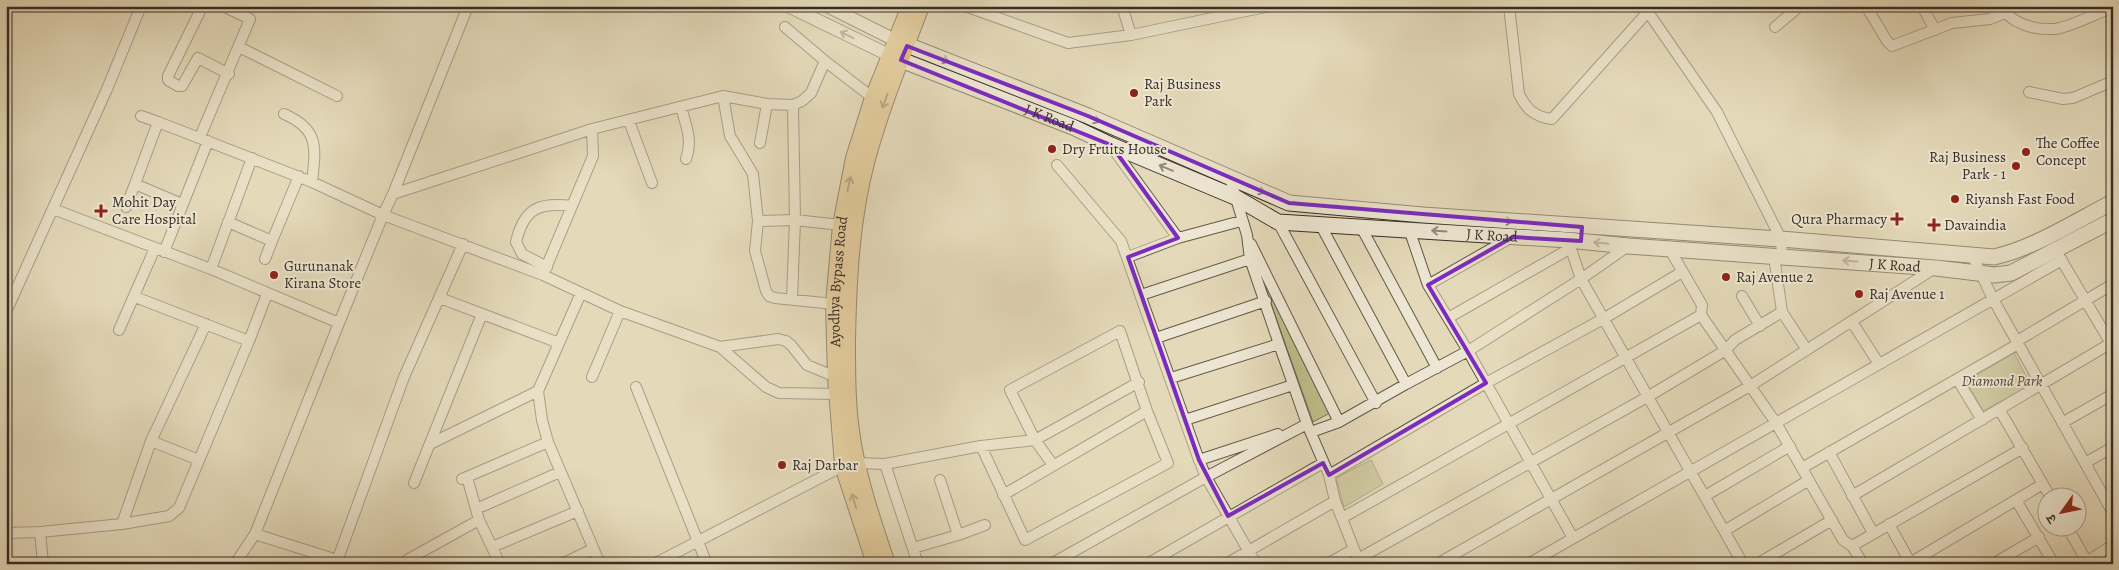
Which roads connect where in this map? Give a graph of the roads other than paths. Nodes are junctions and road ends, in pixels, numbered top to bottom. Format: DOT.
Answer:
graph roads {
  1 [pos="141,6"];
  2 [pos="223,6"];
  3 [pos="468,6"];
  4 [pos="788,6"];
  5 [pos="827,6"];
  6 [pos="910,6"];
  7 [pos="921,6"];
  8 [pos="965,6"];
  9 [pos="1122,6"];
  10 [pos="1270,6"];
  11 [pos="1509,6"];
  12 [pos="1800,6"];
  13 [pos="1866,6"];
  14 [pos="1922,6"];
  15 [pos="1254,7"];
  16 [pos="2108,8"];
  17 [pos="201,9"];
  18 [pos="1650,9"];
  19 [pos="2003,10"];
  20 [pos="1229,11"];
  21 [pos="785,27"];
  22 [pos="1775,27"];
  23 [pos="1935,30"];
  24 [pos="1131,35"];
  25 [pos="240,47"];
  26 [pos="899,51"];
  27 [pos="824,61"];
  28 [pos="229,74"];
  29 [pos="2113,81"];
  30 [pos="2029,92"];
  31 [pos="337,96"];
  32 [pos="723,96"];
  33 [pos="873,98"];
  34 [pos="767,104"];
  35 [pos="793,104"];
  36 [pos="681,107"];
  37 [pos="284,114"];
  38 [pos="141,116"];
  39 [pos="629,121"];
  40 [pos="158,122"];
  41 [pos="592,129"];
  42 [pos="204,139"];
  43 [pos="760,143"];
  44 [pos="1111,145"];
  45 [pos="252,158"];
  46 [pos="686,159"];
  47 [pos="1057,165"];
  48 [pos="1198,165"];
  49 [pos="299,176"];
  50 [pos="1230,178"];
  51 [pos="1193,180"];
  52 [pos="312,182"];
  53 [pos="652,183"];
  54 [pos="135,184"];
  55 [pos="394,194"];
  56 [pos="1234,197"];
  57 [pos="2113,202"];
  58 [pos="182,204"];
  59 [pos="572,206"];
  60 [pos="126,207"];
  61 [pos="53,209"];
  62 [pos="383,215"];
  63 [pos="795,220"];
  64 [pos="2113,220"];
  65 [pos="758,221"];
  66 [pos="1242,221"];
  67 [pos="228,222"];
  68 [pos="1278,222"];
  69 [pos="1320,224"];
  70 [pos="841,225"];
  71 [pos="1361,227"];
  72 [pos="1409,229"];
  73 [pos="1247,235"];
  74 [pos="1513,237"];
  75 [pos="1178,238"];
  76 [pos="1575,239"];
  77 [pos="1782,240"];
  78 [pos="272,241"];
  79 [pos="463,244"];
  80 [pos="1628,246"];
  81 [pos="1669,248"];
  82 [pos="159,250"];
  83 [pos="2002,255"];
  84 [pos="2059,255"];
  85 [pos="1778,256"];
  86 [pos="1973,256"];
  87 [pos="1128,257"];
  88 [pos="265,259"];
  89 [pos="1250,259"];
  90 [pos="1936,268"];
  91 [pos="211,269"];
  92 [pos="545,272"];
  93 [pos="1682,272"];
  94 [pos="1980,273"];
  95 [pos="2005,273"];
  96 [pos="1581,279"];
  97 [pos="2113,284"];
  98 [pos="1428,285"];
  99 [pos="581,293"];
  100 [pos="267,294"];
  101 [pos="10,295"];
  102 [pos="1141,295"];
  103 [pos="1742,296"];
  104 [pos="135,297"];
  105 [pos="440,298"];
  106 [pos="792,299"];
  107 [pos="1993,299"];
  108 [pos="2086,300"];
  109 [pos="1266,301"];
  110 [pos="834,304"];
  111 [pos="620,311"];
  112 [pos="6,312"];
  113 [pos="1782,312"];
  114 [pos="482,314"];
  115 [pos="1701,315"];
  116 [pos="1448,318"];
  117 [pos="1603,319"];
  118 [pos="1852,322"];
  119 [pos="338,323"];
  120 [pos="206,324"];
  121 [pos="1760,326"];
  122 [pos="119,330"];
  123 [pos="1156,338"];
  124 [pos="249,341"];
  125 [pos="559,343"];
  126 [pos="2018,343"];
  127 [pos="1278,344"];
  128 [pos="2112,344"];
  129 [pos="720,347"];
  130 [pos="1726,350"];
  131 [pos="1807,350"];
  132 [pos="1468,351"];
  133 [pos="1625,357"];
  134 [pos="1879,364"];
  135 [pos="1437,368"];
  136 [pos="592,377"];
  137 [pos="836,377"];
  138 [pos="1171,378"];
  139 [pos="1957,379"];
  140 [pos="1139,382"];
  141 [pos="1486,383"];
  142 [pos="1406,384"];
  143 [pos="1293,385"];
  144 [pos="2041,385"];
  145 [pos="1750,386"];
  146 [pos="636,387"];
  147 [pos="538,391"];
  148 [pos="837,394"];
  149 [pos="2113,394"];
  150 [pos="1649,396"];
  151 [pos="1376,402"];
  152 [pos="1999,410"];
  153 [pos="1147,412"];
  154 [pos="1186,420"];
  155 [pos="1982,420"];
  156 [pos="1339,422"];
  157 [pos="1776,423"];
  158 [pos="2062,423"];
  159 [pos="1509,424"];
  160 [pos="1309,428"];
  161 [pos="1668,432"];
  162 [pos="1035,440"];
  163 [pos="151,441"];
  164 [pos="548,442"];
  165 [pos="430,444"];
  166 [pos="981,446"];
  167 [pos="1790,446"];
  168 [pos="2113,447"];
  169 [pos="2023,448"];
  170 [pos="1829,452"];
  171 [pos="199,460"];
  172 [pos="1199,460"];
  173 [pos="1529,462"];
  174 [pos="1323,463"];
  175 [pos="2085,463"];
  176 [pos="885,464"];
  177 [pos="850,465"];
  178 [pos="1053,466"];
  179 [pos="1802,468"];
  180 [pos="1690,471"];
  181 [pos="560,472"];
  182 [pos="1330,475"];
  183 [pos="1206,477"];
  184 [pos="940,480"];
  185 [pos="1809,480"];
  186 [pos="414,483"];
  187 [pos="2043,484"];
  188 [pos="2045,488"];
  189 [pos="2108,494"];
  190 [pos="1003,495"];
  191 [pos="1705,496"];
  192 [pos="1852,496"];
  193 [pos="1550,498"];
  194 [pos="2016,500"];
  195 [pos="1335,501"];
  196 [pos="483,506"];
  197 [pos="578,511"];
  198 [pos="2113,513"];
  199 [pos="1228,516"];
  200 [pos="1342,518"];
  201 [pos="479,520"];
  202 [pos="1832,520"];
  203 [pos="122,524"];
  204 [pos="1889,524"];
  205 [pos="985,525"];
  206 [pos="1724,530"];
  207 [pos="40,532"];
  208 [pos="2036,532"];
  209 [pos="6,533"];
  210 [pos="255,534"];
  211 [pos="1873,534"];
  212 [pos="958,535"];
  213 [pos="1573,538"];
  214 [pos="2037,538"];
  215 [pos="2040,538"];
  216 [pos="2073,538"];
  217 [pos="698,541"];
  218 [pos="1852,546"];
  219 [pos="2113,546"];
  220 [pos="492,547"];
  221 [pos="913,548"];
  222 [pos="1354,548"];
  223 [pos="593,549"];
  224 [pos="1248,550"];
  225 [pos="407,560"];
  226 [pos="1360,561"];
  227 [pos="337,562"];
  228 [pos="498,563"];
  229 [pos="1860,563"];
  230 [pos="1911,563"];
  231 [pos="2086,563"];
  232 [pos="43,564"];
  233 [pos="235,564"];
  234 [pos="562,564"];
  235 [pos="600,564"];
  236 [pos="654,564"];
  237 [pos="707,564"];
  238 [pos="875,564"];
  239 [pos="887,564"];
  240 [pos="918,564"];
  241 [pos="1051,564"];
  242 [pos="1147,564"];
  243 [pos="1226,564"];
  244 [pos="1256,564"];
  245 [pos="1327,564"];
  246 [pos="1437,564"];
  247 [pos="1528,564"];
  248 [pos="1743,564"];
  249 [pos="1757,564"];
  250 [pos="1993,564"];
  251 [pos="2054,564"];
  1 -- 61 [label="street"];
  2 -- 25 [label="street"];
  3 -- 55 [label="street"];
  26 -- 4 [label="street, one-way"];
  5 -- 26 [label="street"];
  6 -- 26 [label="main road, Ayodhya Bypass Road"];
  7 -- 26 [label="main road, Ayodhya Bypass Road"];
  8 -- 24 [label="street"];
  9 -- 24 [label="street"];
  10 -- 15 [label="street"];
  11 -- 18 [label="street"];
  12 -- 22 [label="street"];
  13 -- 23 [label="street"];
  14 -- 23 [label="street"];
  15 -- 20 [label="street"];
  16 -- 19 [label="street"];
  17 -- 28 [label="street"];
  18 -- 77 [label="street"];
  19 -- 23 [label="street"];
  20 -- 24 [label="street"];
  21 -- 27 [label="street"];
  25 -- 28 [label="street"];
  25 -- 31 [label="street"];
  26 -- 33 [label="main road, Ayodhya Bypass Road"];
  26 -- 44 [label="main road, J K Road"];
  26 -- 48 [label="main road, J K Road, one-way"];
  26 -- 177 [label="main road, Ayodhya Bypass Road, one-way"];
  27 -- 33 [label="street"];
  27 -- 35 [label="street"];
  28 -- 42 [label="street"];
  29 -- 30 [label="street"];
  32 -- 34 [label="street"];
  32 -- 36 [label="street"];
  32 -- 65 [label="street"];
  70 -- 33 [label="main road, Ayodhya Bypass Road, one-way"];
  34 -- 35 [label="street"];
  34 -- 43 [label="street"];
  35 -- 63 [label="street"];
  36 -- 39 [label="street"];
  36 -- 46 [label="street"];
  37 -- 52 [label="street"];
  38 -- 40 [label="street"];
  39 -- 41 [label="street"];
  39 -- 53 [label="street"];
  40 -- 42 [label="street"];
  40 -- 54 [label="street"];
  41 -- 55 [label="street"];
  41 -- 59 [label="street"];
  42 -- 45 [label="street"];
  42 -- 58 [label="street"];
  51 -- 44 [label="main road, J K Road, one-way"];
  44 -- 75 [label="street"];
  45 -- 49 [label="street"];
  45 -- 67 [label="street"];
  47 -- 87 [label="street"];
  48 -- 50 [label="main road, J K Road"];
  48 -- 51 [label="main road"];
  49 -- 52 [label="street"];
  49 -- 78 [label="street"];
  50 -- 56 [label="street"];
  50 -- 76 [label="main road, J K Road, one-way"];
  51 -- 56 [label="main road, J K Road"];
  52 -- 62 [label="street"];
  54 -- 58 [label="street"];
  54 -- 60 [label="street"];
  55 -- 62 [label="street"];
  56 -- 66 [label="street"];
  56 -- 68 [label="main road, J K Road"];
  57 -- 83 [label="main road, J K Road"];
  58 -- 82 [label="street"];
  59 -- 92 [label="street"];
  59 -- 92 [label="street"];
  61 -- 82 [label="street"];
  61 -- 101 [label="street"];
  62 -- 79 [label="street"];
  62 -- 119 [label="street"];
  63 -- 65 [label="street"];
  63 -- 70 [label="street"];
  63 -- 106 [label="street"];
  64 -- 84 [label="main road, J K Road"];
  65 -- 106 [label="street"];
  66 -- 73 [label="street"];
  66 -- 75 [label="street"];
  67 -- 78 [label="street"];
  67 -- 91 [label="street"];
  68 -- 69 [label="main road, J K Road"];
  68 -- 151 [label="street"];
  69 -- 71 [label="main road, J K Road"];
  69 -- 142 [label="street"];
  70 -- 110 [label="main road, Ayodhya Bypass Road"];
  71 -- 72 [label="main road, J K Road"];
  71 -- 135 [label="street"];
  74 -- 72 [label="main road, J K Road, one-way"];
  72 -- 98 [label="street"];
  73 -- 89 [label="street"];
  73 -- 156 [label="street"];
  74 -- 76 [label="main road, J K Road"];
  74 -- 98 [label="street"];
  75 -- 87 [label="street"];
  76 -- 77 [label="main road, J K Road"];
  80 -- 76 [label="main road, J K Road, one-way"];
  76 -- 96 [label="street"];
  76 -- 116 [label="street"];
  77 -- 85 [label="street"];
  77 -- 86 [label="main road, J K Road"];
  78 -- 88 [label="street"];
  79 -- 92 [label="street"];
  79 -- 105 [label="street"];
  80 -- 81 [label="main road, J K Road"];
  80 -- 96 [label="street"];
  81 -- 85 [label="main road, J K Road"];
  81 -- 93 [label="street"];
  82 -- 91 [label="street"];
  82 -- 104 [label="street"];
  83 -- 86 [label="main road, J K Road"];
  83 -- 95 [label="main road"];
  84 -- 95 [label="main road, J K Road"];
  84 -- 107 [label="street"];
  84 -- 108 [label="street"];
  90 -- 85 [label="main road, J K Road, one-way"];
  85 -- 113 [label="street"];
  86 -- 94 [label="street"];
  87 -- 102 [label="street"];
  89 -- 102 [label="street"];
  89 -- 109 [label="street"];
  90 -- 94 [label="main road, J K Road"];
  90 -- 118 [label="street"];
  91 -- 100 [label="street"];
  92 -- 99 [label="street"];
  93 -- 115 [label="street"];
  93 -- 117 [label="street"];
  94 -- 95 [label="main road, J K Road"];
  94 -- 107 [label="street"];
  96 -- 117 [label="street"];
  96 -- 132 [label="street"];
  97 -- 108 [label="street"];
  98 -- 116 [label="street"];
  99 -- 111 [label="street"];
  99 -- 125 [label="street"];
  100 -- 119 [label="street"];
  100 -- 124 [label="street"];
  101 -- 112 [label="street"];
  102 -- 123 [label="street"];
  103 -- 121 [label="street"];
  104 -- 120 [label="street"];
  104 -- 122 [label="street"];
  105 -- 114 [label="street"];
  105 -- 227 [label="street"];
  106 -- 110 [label="street"];
  107 -- 126 [label="street"];
  107 -- 134 [label="street"];
  108 -- 126 [label="street"];
  108 -- 128 [label="street"];
  109 -- 123 [label="street"];
  109 -- 127 [label="street"];
  110 -- 137 [label="main road, Ayodhya Bypass Road"];
  111 -- 129 [label="street"];
  111 -- 136 [label="street"];
  113 -- 121 [label="street"];
  113 -- 131 [label="street"];
  114 -- 125 [label="street"];
  114 -- 165 [label="street"];
  115 -- 130 [label="street"];
  115 -- 133 [label="street"];
  116 -- 132 [label="street"];
  117 -- 133 [label="street"];
  117 -- 141 [label="street"];
  118 -- 131 [label="street"];
  118 -- 134 [label="street"];
  119 -- 210 [label="street"];
  120 -- 124 [label="street"];
  120 -- 163 [label="street"];
  121 -- 130 [label="street"];
  123 -- 138 [label="street"];
  124 -- 171 [label="street"];
  125 -- 147 [label="street"];
  126 -- 139 [label="street"];
  126 -- 144 [label="street"];
  127 -- 138 [label="street"];
  127 -- 143 [label="street"];
  128 -- 144 [label="street"];
  129 -- 137 [label="street"];
  129 -- 148 [label="street"];
  130 -- 145 [label="street"];
  130 -- 150 [label="street"];
  131 -- 145 [label="street"];
  132 -- 135 [label="street"];
  132 -- 141 [label="street"];
  133 -- 150 [label="street"];
  133 -- 159 [label="street"];
  134 -- 157 [label="street"];
  135 -- 142 [label="street"];
  137 -- 148 [label="main road, Ayodhya Bypass Road"];
  138 -- 154 [label="street"];
  139 -- 155 [label="street"];
  139 -- 170 [label="street"];
  140 -- 153 [label="street"];
  140 -- 162 [label="street"];
  140 -- 162 [label="street"];
  141 -- 159 [label="street"];
  141 -- 182 [label="street"];
  142 -- 151 [label="street"];
  143 -- 154 [label="street"];
  143 -- 160 [label="street"];
  144 -- 152 [label="street"];
  144 -- 158 [label="street"];
  145 -- 157 [label="street"];
  145 -- 161 [label="street"];
  146 -- 217 [label="street"];
  147 -- 164 [label="street"];
  147 -- 165 [label="street"];
  148 -- 177 [label="main road, Ayodhya Bypass Road"];
  149 -- 158 [label="street"];
  150 -- 161 [label="street"];
  150 -- 173 [label="street"];
  151 -- 156 [label="street"];
  152 -- 155 [label="street"];
  152 -- 169 [label="street"];
  153 -- 178 [label="street"];
  153 -- 190 [label="street"];
  154 -- 172 [label="street"];
  155 -- 192 [label="street"];
  156 -- 160 [label="street"];
  157 -- 167 [label="street"];
  157 -- 180 [label="street"];
  158 -- 175 [label="street"];
  159 -- 173 [label="street"];
  159 -- 200 [label="street"];
  160 -- 172 [label="street"];
  160 -- 174 [label="street"];
  160 -- 183 [label="street"];
  161 -- 180 [label="street"];
  161 -- 193 [label="street"];
  162 -- 166 [label="street"];
  162 -- 178 [label="street"];
  163 -- 171 [label="street"];
  163 -- 203 [label="street"];
  164 -- 181 [label="street"];
  164 -- 201 [label="street"];
  165 -- 186 [label="street"];
  166 -- 176 [label="street"];
  166 -- 190 [label="street"];
  167 -- 179 [label="street"];
  167 -- 191 [label="street"];
  168 -- 175 [label="street"];
  169 -- 187 [label="street"];
  169 -- 204 [label="street"];
  170 -- 179 [label="street"];
  170 -- 192 [label="street"];
  171 -- 203 [label="street"];
  172 -- 183 [label="street"];
  173 -- 193 [label="street"];
  173 -- 226 [label="street"];
  174 -- 182 [label="street"];
  174 -- 199 [label="street"];
  175 -- 189 [label="street"];
  176 -- 177 [label="street"];
  176 -- 221 [label="street"];
  177 -- 217 [label="street"];
  238 -- 177 [label="main road, Ayodhya Bypass Road, one-way"];
  177 -- 239 [label="main road, Ayodhya Bypass Road"];
  178 -- 190 [label="street"];
  179 -- 185 [label="street"];
  180 -- 191 [label="street"];
  180 -- 213 [label="street"];
  181 -- 196 [label="street"];
  181 -- 197 [label="street"];
  182 -- 195 [label="street"];
  183 -- 199 [label="street"];
  183 -- 241 [label="street"];
  184 -- 212 [label="street"];
  185 -- 202 [label="street"];
  185 -- 206 [label="street"];
  187 -- 188 [label="street"];
  187 -- 194 [label="street"];
  189 -- 198 [label="street"];
  191 -- 206 [label="street"];
  192 -- 211 [label="street"];
  193 -- 213 [label="street"];
  193 -- 246 [label="street"];
  194 -- 208 [label="street"];
  194 -- 230 [label="street"];
  195 -- 200 [label="street"];
  195 -- 224 [label="street"];
  197 -- 220 [label="street"];
  197 -- 223 [label="street"];
  199 -- 224 [label="street"];
  199 -- 242 [label="street"];
  200 -- 222 [label="street"];
  201 -- 220 [label="street"];
  201 -- 225 [label="street"];
  202 -- 218 [label="street"];
  202 -- 249 [label="street"];
  203 -- 207 [label="street"];
  204 -- 211 [label="street"];
  204 -- 230 [label="street"];
  205 -- 212 [label="street"];
  206 -- 248 [label="street"];
  207 -- 209 [label="street"];
  207 -- 232 [label="street"];
  210 -- 227 [label="street"];
  210 -- 233 [label="street"];
  211 -- 218 [label="street"];
  212 -- 221 [label="street"];
  213 -- 247 [label="street"];
  214 -- 250 [label="street"];
  215 -- 251 [label="street"];
  216 -- 231 [label="street"];
  217 -- 236 [label="street"];
  217 -- 237 [label="street"];
  218 -- 229 [label="street"];
  219 -- 231 [label="street"];
  220 -- 228 [label="street"];
  221 -- 240 [label="street"];
  222 -- 226 [label="street"];
  222 -- 245 [label="street"];
  223 -- 234 [label="street"];
  223 -- 235 [label="street"];
  224 -- 243 [label="street"];
  224 -- 244 [label="street"];
}
